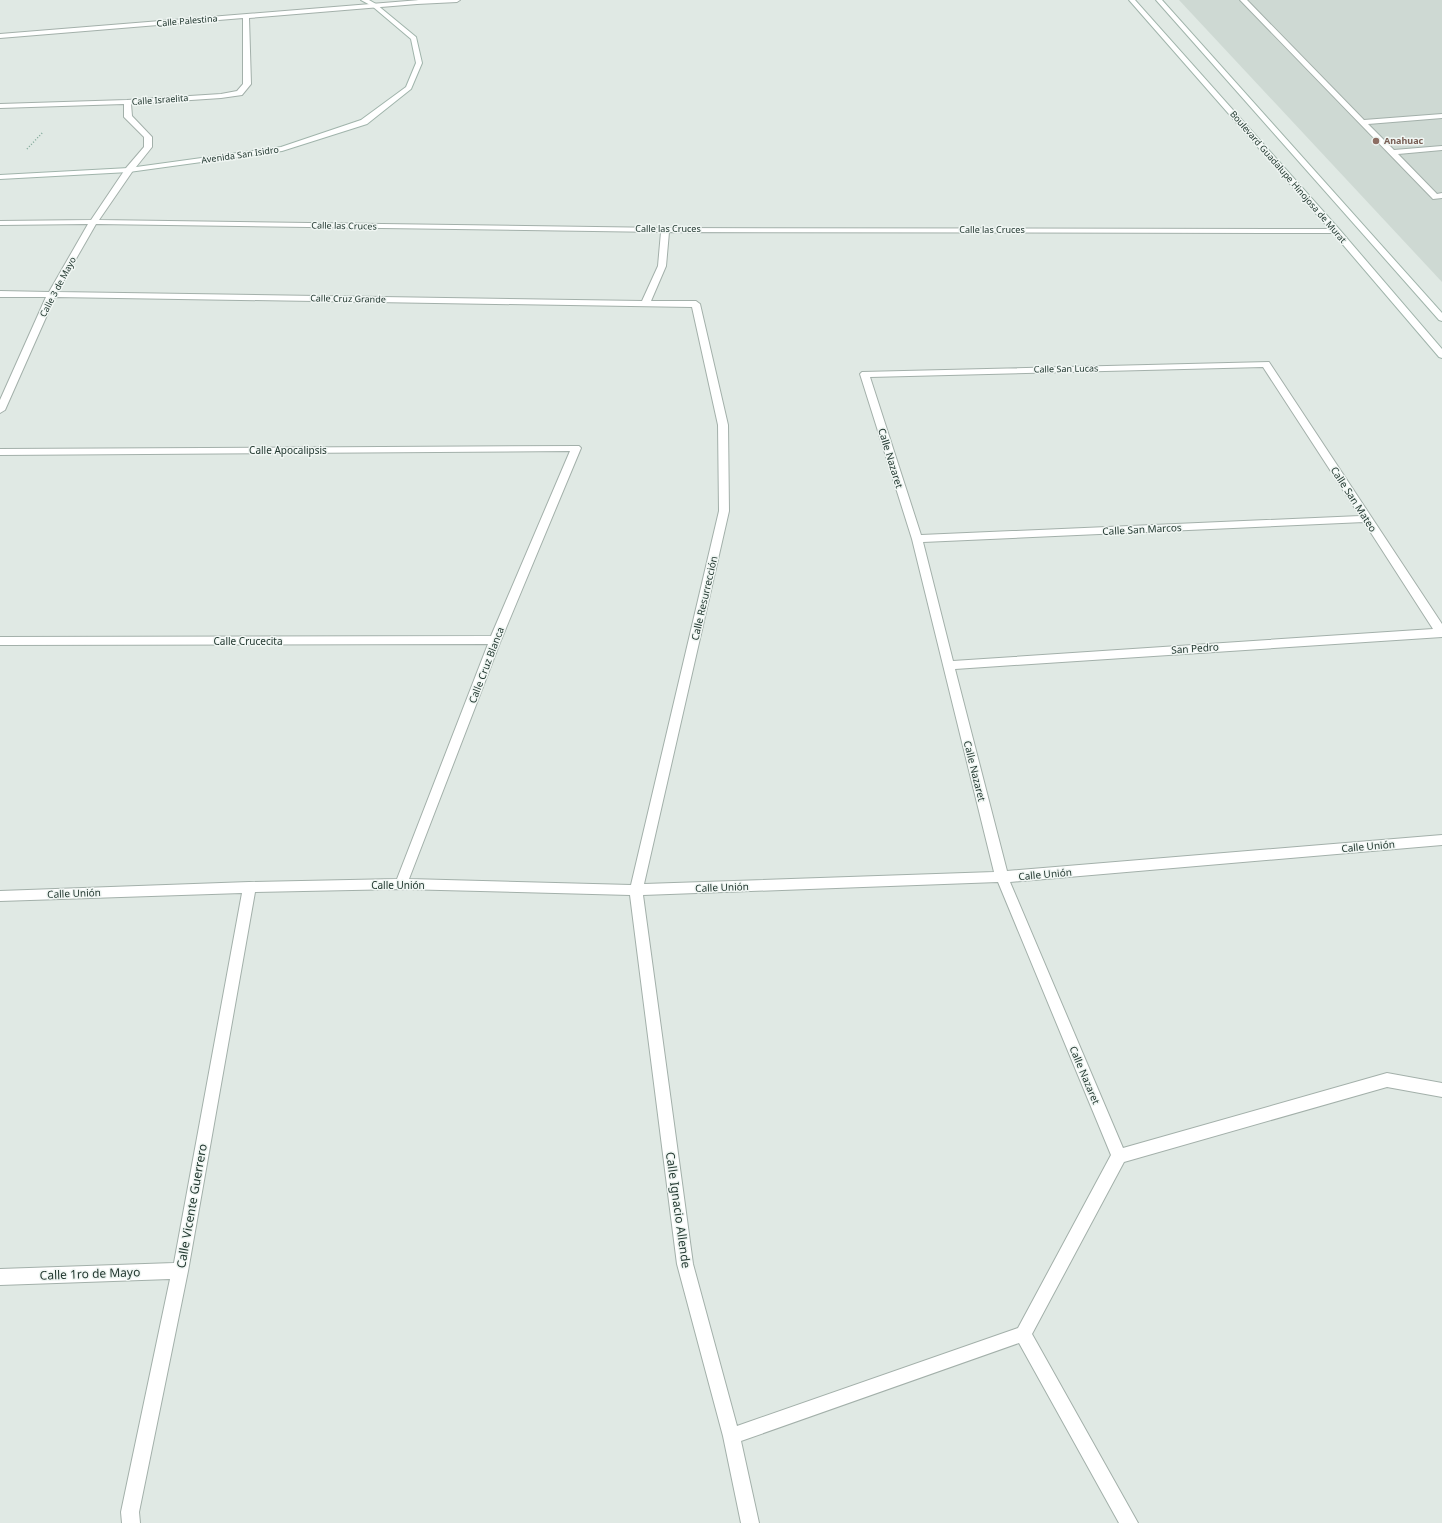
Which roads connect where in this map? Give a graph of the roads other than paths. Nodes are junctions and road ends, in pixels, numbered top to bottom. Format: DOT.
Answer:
graph roads {
  1 [pos="364,0"];
  2 [pos="457,0"];
  3 [pos="1132,0"];
  4 [pos="1160,0"];
  5 [pos="1243,0"];
  6 [pos="417,1"];
  7 [pos="374,5"];
  8 [pos="246,16"];
  9 [pos="0,36"];
  10 [pos="127,102"];
  11 [pos="0,106"];
  12 [pos="1442,116"];
  13 [pos="1362,122"];
  14 [pos="1442,148"];
  15 [pos="1392,152"];
  16 [pos="129,170"];
  17 [pos="0,177"];
  18 [pos="1442,195"];
  19 [pos="93,222"];
  20 [pos="0,223"];
  21 [pos="665,230"];
  22 [pos="1336,231"];
  23 [pos="0,294"];
  24 [pos="52,294"];
  25 [pos="644,304"];
  26 [pos="696,304"];
  27 [pos="1442,318"];
  28 [pos="1442,355"];
  29 [pos="1266,364"];
  30 [pos="865,374"];
  31 [pos="0,410"];
  32 [pos="576,448"];
  33 [pos="0,452"];
  34 [pos="1367,519"];
  35 [pos="916,539"];
  36 [pos="1442,632"];
  37 [pos="495,640"];
  38 [pos="0,641"];
  39 [pos="949,665"];
  40 [pos="1442,840"];
  41 [pos="1002,877"];
  42 [pos="401,884"];
  43 [pos="249,887"];
  44 [pos="636,890"];
  45 [pos="0,896"];
  46 [pos="1442,1090"];
  47 [pos="1119,1156"];
  48 [pos="180,1271"];
  49 [pos="0,1277"];
  50 [pos="1023,1334"];
  51 [pos="731,1436"];
  52 [pos="131,1523"];
  53 [pos="750,1523"];
  54 [pos="1129,1523"];
  1 -- 7 [label="street, Avenida San Isidro"];
  2 -- 6 [label="street, Calle Palestina"];
  3 -- 22 [label="street, Boulevard Guadalupe Hinojosa de Murat"];
  4 -- 27 [label="street"];
  5 -- 13 [label="street"];
  6 -- 7 [label="street, Calle Palestina"];
  7 -- 8 [label="street, Calle Palestina"];
  7 -- 16 [label="street, Avenida San Isidro"];
  8 -- 9 [label="street, Calle Palestina"];
  8 -- 10 [label="street, Calle Israelita"];
  10 -- 11 [label="street, Calle Israelita"];
  10 -- 16 [label="street, Calle 3 de Mayo"];
  12 -- 13 [label="street"];
  13 -- 15 [label="street"];
  14 -- 15 [label="street"];
  15 -- 18 [label="street"];
  16 -- 17 [label="street, Avenida San Isidro"];
  16 -- 19 [label="street, Calle 3 de Mayo"];
  19 -- 20 [label="street, Calle las Cruces"];
  19 -- 21 [label="street, Calle las Cruces"];
  19 -- 24 [label="street, Calle 3 de Mayo"];
  21 -- 22 [label="street, Calle las Cruces"];
  21 -- 25 [label="street"];
  22 -- 28 [label="street, Boulevard Guadalupe Hinojosa de Murat"];
  23 -- 24 [label="street, Calle Cruz Grande"];
  24 -- 25 [label="street, Calle Cruz Grande"];
  24 -- 31 [label="street, Calle 3 de Mayo"];
  25 -- 26 [label="street, Calle Cruz Grande"];
  26 -- 44 [label="street, Calle Resurrección"];
  29 -- 30 [label="street, Calle San Lucas"];
  29 -- 34 [label="street, Calle San Mateo"];
  30 -- 35 [label="street, Calle Nazaret"];
  32 -- 33 [label="street, Calle Apocalipsis"];
  32 -- 37 [label="street, Calle Cruz Blanca"];
  34 -- 35 [label="street, Calle San Marcos"];
  34 -- 36 [label="street, Calle San Mateo"];
  35 -- 39 [label="street, Calle Nazaret"];
  36 -- 39 [label="street, San Pedro"];
  37 -- 38 [label="street, Calle Crucecita"];
  37 -- 42 [label="street, Calle Cruz Blanca"];
  39 -- 41 [label="street, Calle Nazaret"];
  40 -- 41 [label="street, Calle Unión"];
  41 -- 44 [label="street, Calle Unión"];
  41 -- 47 [label="street, Calle Nazaret"];
  42 -- 43 [label="street, Calle Unión"];
  42 -- 44 [label="street, Calle Unión"];
  43 -- 45 [label="street, Calle Unión"];
  43 -- 48 [label="street, Calle Vicente Guerrero"];
  44 -- 51 [label="street, Calle Ignacio Allende"];
  46 -- 47 [label="street"];
  47 -- 50 [label="street"];
  48 -- 49 [label="street, Calle 1ro de Mayo"];
  48 -- 52 [label="street, Calle Vicente Guerrero"];
  50 -- 51 [label="street"];
  50 -- 54 [label="street"];
  51 -- 53 [label="street, Calle Ignacio Allende"];
}
